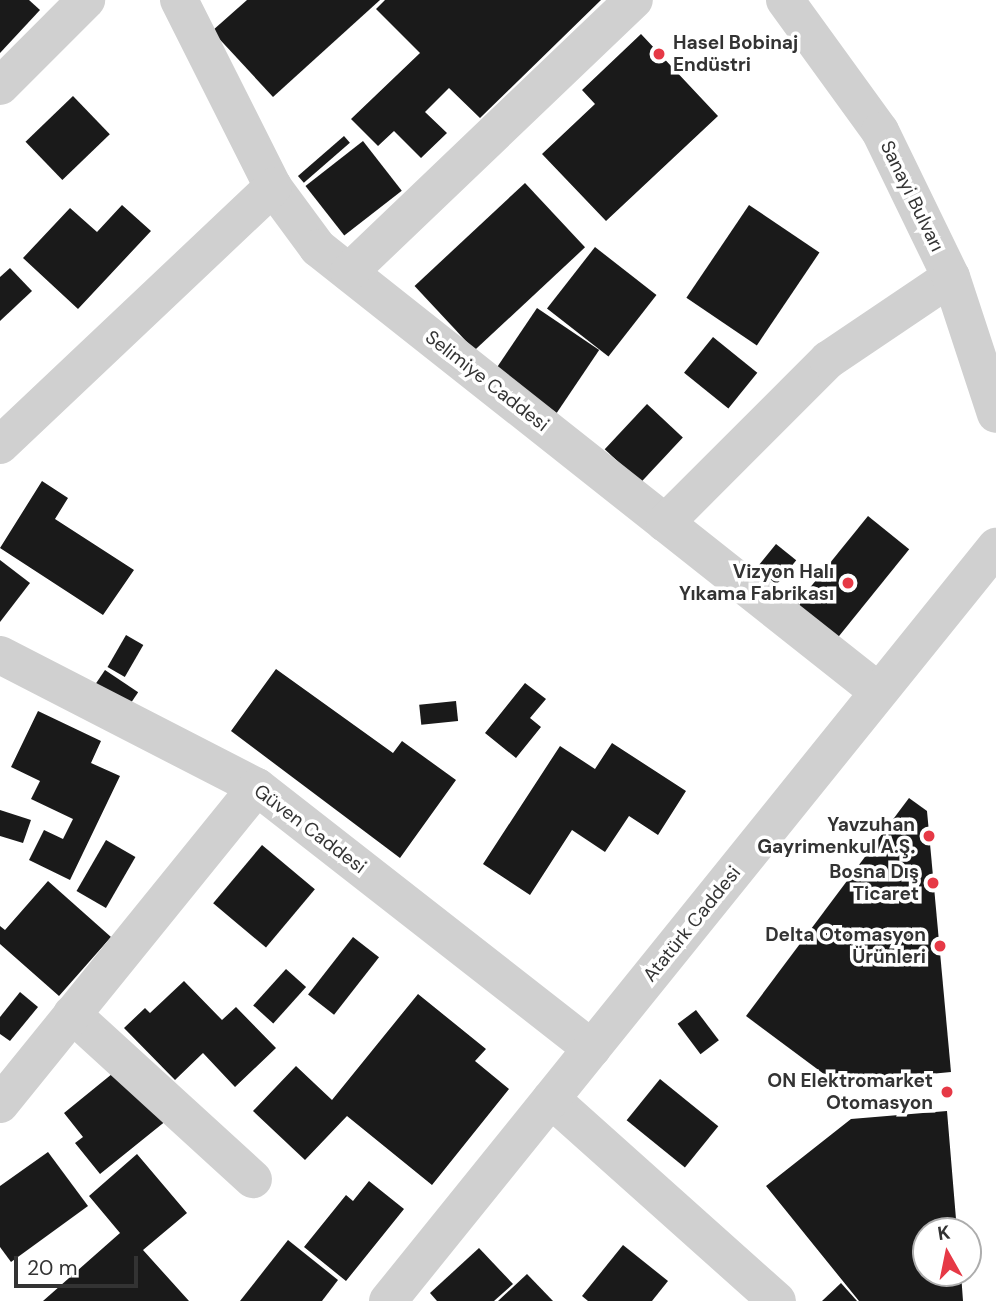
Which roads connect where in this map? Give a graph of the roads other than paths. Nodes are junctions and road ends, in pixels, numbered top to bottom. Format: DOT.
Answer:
graph roads {
  1 [pos="86,0"];
  2 [pos="179,0"];
  3 [pos="634,0"];
  4 [pos="785,0"];
  5 [pos="0,86"];
  6 [pos="273,187"];
  7 [pos="349,272"];
  8 [pos="951,277"];
  9 [pos="996,414"];
  10 [pos="0,445"];
  11 [pos="665,523"];
  12 [pos="996,547"];
  13 [pos="0,655"];
  14 [pos="879,692"];
  15 [pos="257,787"];
  16 [pos="72,1014"];
  17 [pos="592,1049"];
  18 [pos="551,1099"];
  19 [pos="0,1104"];
  20 [pos="253,1179"];
  21 [pos="388,1301"];
  22 [pos="777,1301"];
  1 -- 5 [label="street"];
  2 -- 6 [label="street, Selimiye Caddesi"];
  3 -- 7 [label="street"];
  4 -- 8 [label="street, Sanayi Bulvarı"];
  6 -- 7 [label="street, Selimiye Caddesi"];
  6 -- 10 [label="street"];
  7 -- 11 [label="street, Selimiye Caddesi"];
  8 -- 9 [label="street, Sanayi Bulvarı"];
  8 -- 11 [label="street"];
  11 -- 14 [label="street, Selimiye Caddesi"];
  12 -- 14 [label="street, Atatürk Caddesi"];
  13 -- 15 [label="street, Güven Caddesi"];
  14 -- 17 [label="street, Atatürk Caddesi"];
  15 -- 16 [label="street"];
  15 -- 17 [label="street, Güven Caddesi"];
  16 -- 19 [label="street"];
  16 -- 20 [label="street"];
  17 -- 18 [label="street, Atatürk Caddesi"];
  18 -- 21 [label="street, Atatürk Caddesi"];
  18 -- 22 [label="street"];
}
